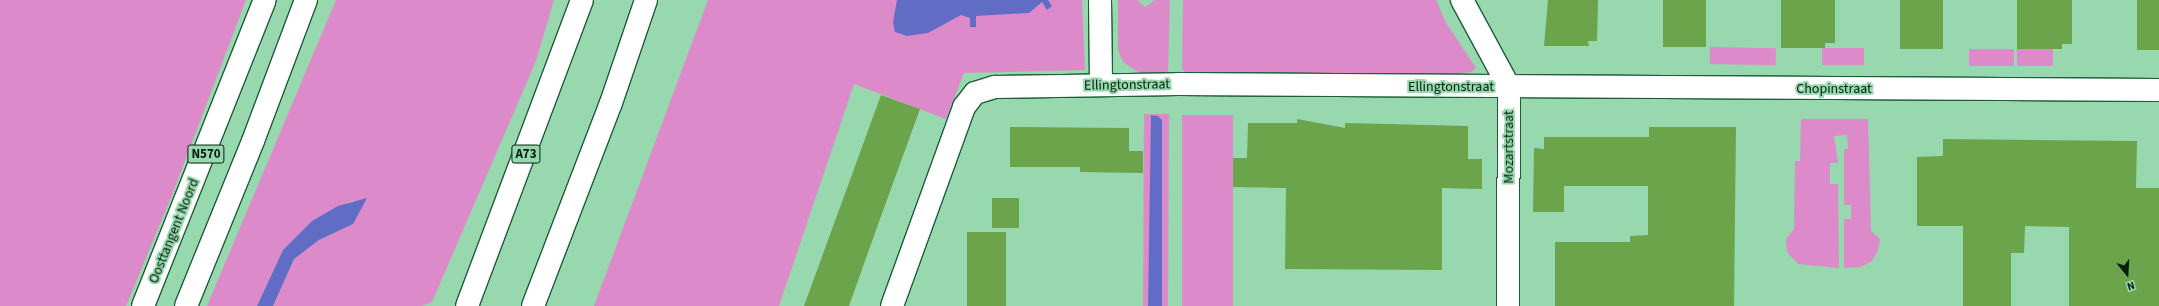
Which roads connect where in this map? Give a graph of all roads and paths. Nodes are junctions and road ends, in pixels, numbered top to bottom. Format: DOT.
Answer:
graph roads {
  1 [pos="265,0"];
  2 [pos="306,0"];
  3 [pos="582,0"];
  4 [pos="646,0"];
  5 [pos="1100,0"];
  6 [pos="1462,0"];
  7 [pos="1101,85"];
  8 [pos="1509,87"];
  9 [pos="2159,90"];
  10 [pos="143,306"];
  11 [pos="186,306"];
  12 [pos="467,306"];
  13 [pos="533,306"];
  14 [pos="892,306"];
  15 [pos="1508,306"];
  1 -- 10 [label="main road, Oosttangent Noord / N570"];
  2 -- 11 [label="main road, N570"];
  3 -- 12 [label="main road, A73"];
  4 -- 13 [label="main road"];
  5 -- 7 [label="main road"];
  6 -- 8 [label="main road, Mozartstraat"];
  7 -- 8 [label="main road, Ellingtonstraat"];
  7 -- 14 [label="main road, Ellingtonstraat"];
  8 -- 9 [label="main road, Chopinstraat"];
  8 -- 15 [label="main road, Mozartstraat"];
}
